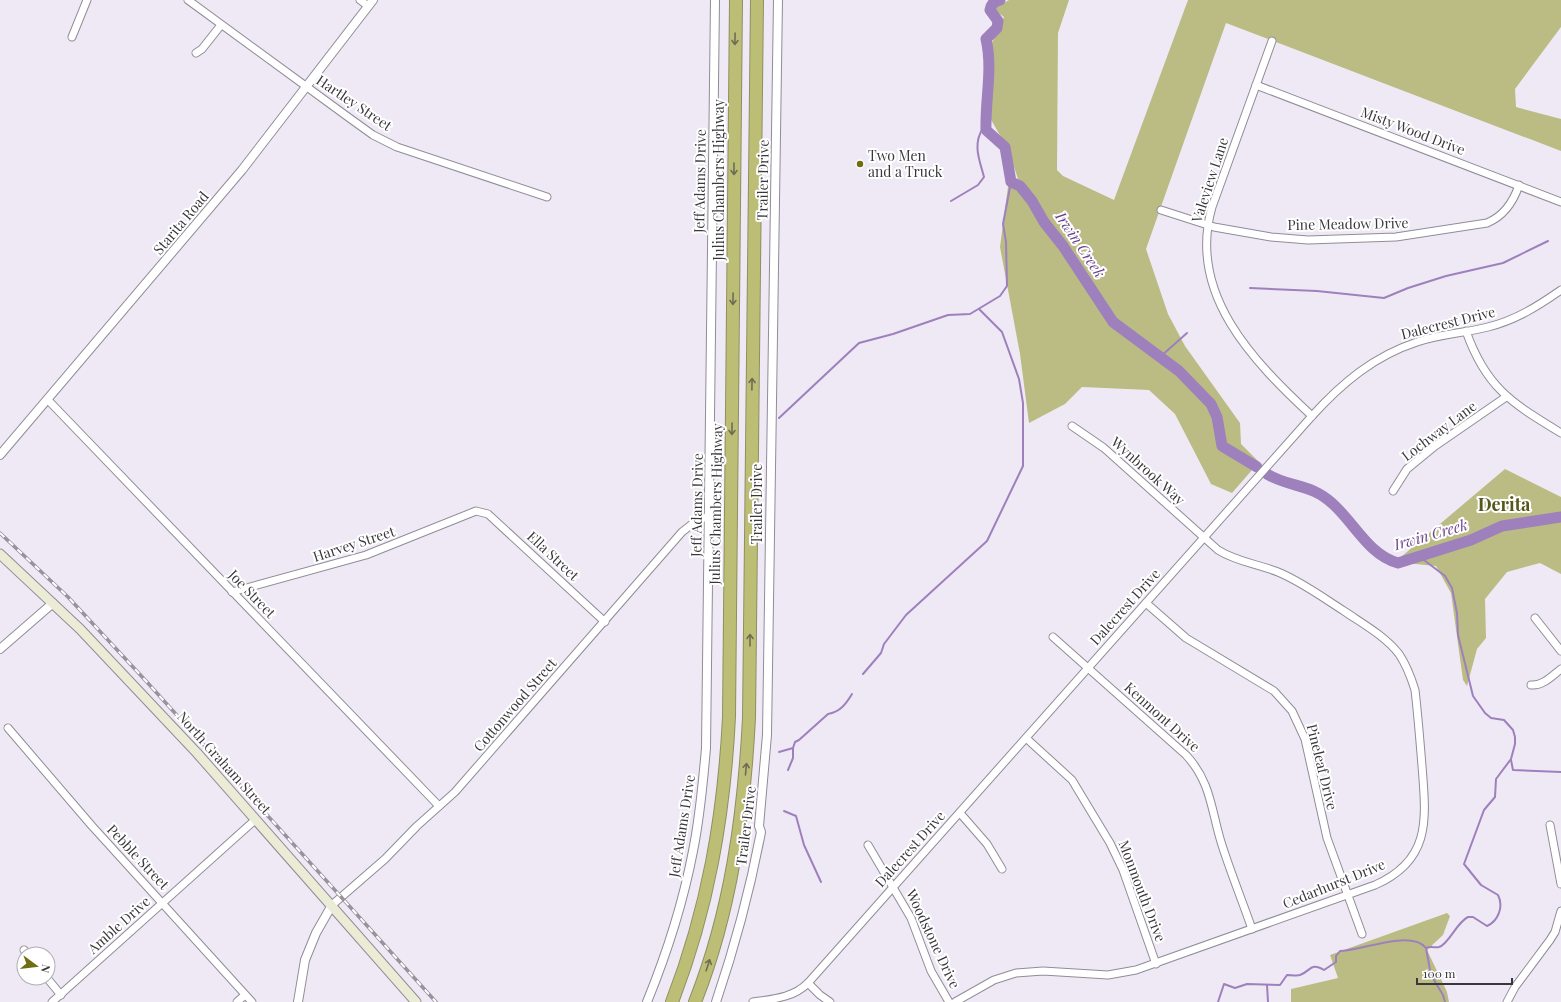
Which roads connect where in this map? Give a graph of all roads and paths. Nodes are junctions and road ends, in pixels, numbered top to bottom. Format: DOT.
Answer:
graph roads {
  1 [pos="87,0"];
  2 [pos="188,0"];
  3 [pos="360,0"];
  4 [pos="715,0"];
  5 [pos="736,0"];
  6 [pos="757,0"];
  7 [pos="778,0"];
  8 [pos="370,3"];
  9 [pos="221,25"];
  10 [pos="72,37"];
  11 [pos="1272,41"];
  12 [pos="196,53"];
  13 [pos="1256,85"];
  14 [pos="306,86"];
  15 [pos="1519,185"];
  16 [pos="547,198"];
  17 [pos="1561,202"];
  18 [pos="1161,210"];
  19 [pos="1207,225"];
  20 [pos="1561,290"];
  21 [pos="1466,331"];
  22 [pos="1506,397"];
  23 [pos="48,400"];
  24 [pos="1312,416"];
  25 [pos="1072,426"];
  26 [pos="1561,433"];
  27 [pos="0,456"];
  28 [pos="1393,491"];
  29 [pos="481,511"];
  30 [pos="709,516"];
  31 [pos="1204,538"];
  32 [pos="0,554"];
  33 [pos="232,592"];
  34 [pos="53,603"];
  35 [pos="1146,603"];
  36 [pos="1535,618"];
  37 [pos="605,622"];
  38 [pos="1053,637"];
  39 [pos="0,649"];
  40 [pos="1561,652"];
  41 [pos="1088,668"];
  42 [pos="1561,669"];
  43 [pos="1531,685"];
  44 [pos="8,728"];
  45 [pos="1026,738"];
  46 [pos="439,806"];
  47 [pos="960,813"];
  48 [pos="256,819"];
  49 [pos="1550,825"];
  50 [pos="868,845"];
  51 [pos="1002,869"];
  52 [pos="1561,884"];
  53 [pos="893,887"];
  54 [pos="1348,894"];
  55 [pos="162,903"];
  56 [pos="332,905"];
  57 [pos="1561,911"];
  58 [pos="1252,929"];
  59 [pos="1362,934"];
  60 [pos="1156,964"];
  61 [pos="808,983"];
  62 [pos="54,986"];
  63 [pos="61,995"];
  64 [pos="245,995"];
  65 [pos="52,1002"];
  66 [pos="237,1002"];
  67 [pos="252,1002"];
  68 [pos="298,1002"];
  69 [pos="416,1002"];
  70 [pos="647,1002"];
  71 [pos="672,1002"];
  72 [pos="695,1002"];
  73 [pos="716,1002"];
  74 [pos="752,1002"];
  75 [pos="830,1002"];
  76 [pos="948,1002"];
  77 [pos="955,1002"];
  78 [pos="1507,1002"];
  1 -- 10 [label="street"];
  2 -- 9 [label="street, Hartley Street"];
  3 -- 8 [label="street"];
  4 -- 30 [label="street, Jeff Adams Drive"];
  5 -- 71 [label="highway, Julius Chambers Highway, one-way"];
  72 -- 6 [label="highway, one-way"];
  7 -- 73 [label="street, Trailer Drive"];
  8 -- 14 [label="street, Starita Road"];
  9 -- 12 [label="street"];
  9 -- 14 [label="street, Hartley Street"];
  11 -- 13 [label="street, Valeview Lane"];
  13 -- 15 [label="street, Misty Wood Drive"];
  13 -- 19 [label="street, Valeview Lane"];
  14 -- 16 [label="street, Hartley Street"];
  14 -- 23 [label="street, Starita Road"];
  15 -- 17 [label="street, Misty Wood Drive"];
  15 -- 19 [label="street, Pine Meadow Drive"];
  18 -- 19 [label="street, Pine Meadow Drive"];
  19 -- 24 [label="street, Valeview Lane"];
  20 -- 21 [label="street, Dalecrest Drive"];
  21 -- 22 [label="street"];
  21 -- 24 [label="street, Dalecrest Drive"];
  22 -- 26 [label="street"];
  22 -- 28 [label="street, Lochway Lane"];
  23 -- 27 [label="street, Starita Road"];
  23 -- 33 [label="street, Joe Street"];
  24 -- 31 [label="street, Dalecrest Drive"];
  25 -- 31 [label="street, Wynbrook Way"];
  29 -- 33 [label="street, Harvey Street"];
  29 -- 37 [label="street, Ella Street"];
  30 -- 37 [label="street, Cottonwood Street"];
  30 -- 70 [label="street, Jeff Adams Drive"];
  31 -- 35 [label="street, Dalecrest Drive"];
  31 -- 54 [label="street, Cedarhurst Drive"];
  32 -- 34 [label="main road, North Graham Street"];
  33 -- 46 [label="street, Joe Street"];
  34 -- 39 [label="street"];
  34 -- 48 [label="main road, North Graham Street"];
  35 -- 41 [label="street, Dalecrest Drive"];
  35 -- 54 [label="street, Pineleaf Drive"];
  36 -- 40 [label="street"];
  37 -- 46 [label="street, Cottonwood Street"];
  38 -- 41 [label="street, Kenmont Drive"];
  41 -- 45 [label="street, Dalecrest Drive"];
  41 -- 58 [label="street, Kenmont Drive"];
  42 -- 43 [label="street"];
  44 -- 55 [label="street, Pebble Street"];
  45 -- 47 [label="street, Dalecrest Drive"];
  45 -- 60 [label="street, Monmouth Drive"];
  46 -- 56 [label="street, Cottonwood Street"];
  47 -- 51 [label="street"];
  47 -- 53 [label="street, Dalecrest Drive"];
  48 -- 55 [label="street, Amble Drive"];
  48 -- 56 [label="main road, North Graham Street"];
  49 -- 52 [label="street"];
  50 -- 53 [label="street, Woodstone Drive"];
  53 -- 61 [label="street, Dalecrest Drive"];
  53 -- 76 [label="street, Woodstone Drive"];
  54 -- 58 [label="street, Cedarhurst Drive"];
  54 -- 59 [label="street, Pineleaf Drive"];
  55 -- 63 [label="street, Amble Drive"];
  55 -- 64 [label="street, Pebble Street"];
  56 -- 68 [label="street"];
  56 -- 69 [label="main road, North Graham Street"];
  57 -- 78 [label="street"];
  58 -- 60 [label="street, Cedarhurst Drive"];
  60 -- 77 [label="street, Cedarhurst Drive"];
  61 -- 74 [label="street, Dalecrest Drive"];
  61 -- 75 [label="street"];
  62 -- 63 [label="street"];
  63 -- 65 [label="street, Amble Drive"];
  64 -- 66 [label="street"];
  64 -- 67 [label="street, Pebble Street"];
}
